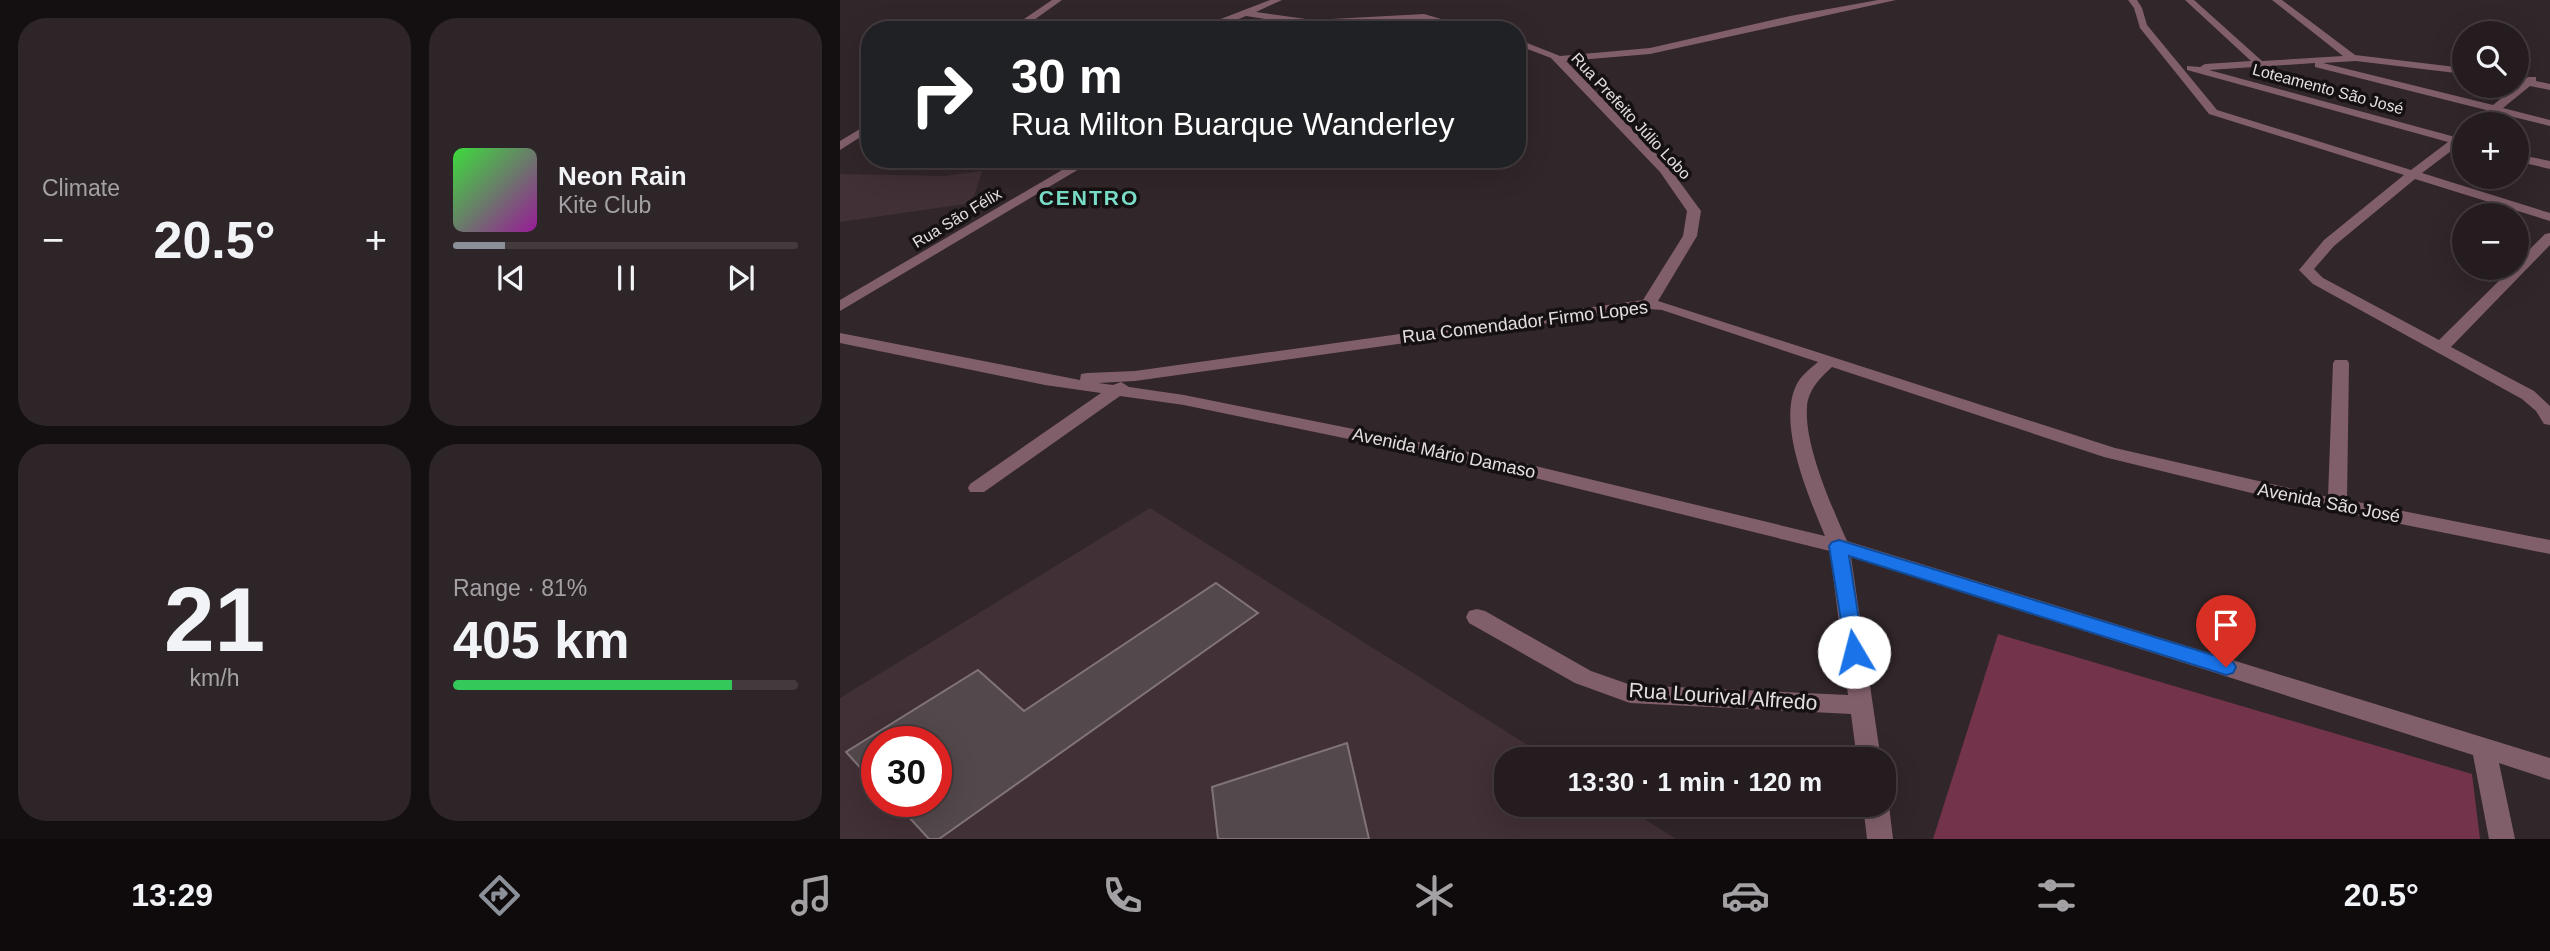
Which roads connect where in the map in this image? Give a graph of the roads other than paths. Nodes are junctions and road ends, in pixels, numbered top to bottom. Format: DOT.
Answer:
graph roads {
  1 [pos="1058,0"];
  2 [pos="1278,0"];
  3 [pos="1892,0"];
  4 [pos="2132,0"];
  5 [pos="2189,0"];
  6 [pos="2276,0"];
  7 [pos="1246,13"];
  8 [pos="1027,21"];
  9 [pos="1225,21"];
  10 [pos="1294,21"];
  11 [pos="1363,21"];
  12 [pos="1439,21"];
  13 [pos="1526,45"];
  14 [pos="1541,49"];
  15 [pos="1526,52"];
  16 [pos="2353,58"];
  17 [pos="1556,59"];
  18 [pos="2298,61"];
  19 [pos="2260,64"];
  20 [pos="2186,69"];
  21 [pos="2452,70"];
  22 [pos="2372,78"];
  23 [pos="2529,79"];
  24 [pos="2529,80"];
  25 [pos="2550,81"];
  26 [pos="2550,87"];
  27 [pos="2505,98"];
  28 [pos="2493,109"];
  29 [pos="2490,112"];
  30 [pos="2550,123"];
  31 [pos="861,132"];
  32 [pos="2452,136"];
  33 [pos="845,142"];
  34 [pos="2452,146"];
  35 [pos="2529,160"];
  36 [pos="2550,166"];
  37 [pos="1075,168"];
  38 [pos="2413,175"];
  39 [pos="2550,217"];
  40 [pos="2550,237"];
  41 [pos="1648,304"];
  42 [pos="840,306"];
  43 [pos="840,338"];
  44 [pos="2441,348"];
  45 [pos="1829,359"];
  46 [pos="2341,363"];
  47 [pos="1135,376"];
  48 [pos="1045,380"];
  49 [pos="1117,391"];
  50 [pos="2550,420"];
  51 [pos="2110,453"];
  52 [pos="977,488"];
  53 [pos="2337,505"];
  54 [pos="1839,546"];
  55 [pos="2550,547"];
  56 [pos="1477,617"];
  57 [pos="1861,705"];
  58 [pos="1867,747"];
  59 [pos="2484,748"];
  60 [pos="2550,769"];
  61 [pos="1878,817"];
  62 [pos="1881,839"];
  63 [pos="2502,839"];
  1 -- 8 [label="street"];
  2 -- 7 [label="street"];
  3 -- 17 [label="street"];
  4 -- 20 [label="street"];
  5 -- 19 [label="street"];
  6 -- 16 [label="street"];
  7 -- 9 [label="street"];
  7 -- 10 [label="street"];
  11 -- 12 [label="street"];
  13 -- 14 [label="street, Rua Prefeito Júlio Lobo"];
  14 -- 15 [label="street"];
  14 -- 17 [label="street, Rua Prefeito Júlio Lobo"];
  16 -- 18 [label="street"];
  16 -- 21 [label="street"];
  16 -- 22 [label="street"];
  17 -- 41 [label="street, Rua Prefeito Júlio Lobo"];
  18 -- 19 [label="street"];
  18 -- 22 [label="street"];
  19 -- 20 [label="street"];
  20 -- 32 [label="street, Loteamento São José"];
  20 -- 38 [label="street"];
  22 -- 28 [label="street"];
  23 -- 25 [label="street"];
  24 -- 26 [label="street"];
  27 -- 28 [label="street"];
  28 -- 29 [label="street"];
  28 -- 30 [label="street"];
  31 -- 33 [label="street"];
  34 -- 38 [label="street"];
  35 -- 36 [label="street"];
  37 -- 42 [label="street, Rua São Félix"];
  38 -- 39 [label="street"];
  38 -- 44 [label="street"];
  40 -- 44 [label="street"];
  41 -- 45 [label="street, Rua Comendador Firmo Lopes"];
  41 -- 47 [label="street, Rua Comendador Firmo Lopes"];
  43 -- 48 [label="street"];
  44 -- 50 [label="street"];
  45 -- 51 [label="street, Rua Comendador Firmo Lopes"];
  45 -- 54 [label="street"];
  46 -- 53 [label="street"];
  47 -- 48 [label="street, Rua Comendador Firmo Lopes"];
  47 -- 49 [label="street"];
  48 -- 49 [label="street, Avenida Mário Damaso"];
  49 -- 52 [label="street"];
  49 -- 54 [label="street, Avenida Mário Damaso"];
  51 -- 53 [label="street, Avenida São José"];
  53 -- 55 [label="street, Avenida São José"];
  54 -- 57 [label="street"];
  54 -- 59 [label="street, Avenida Mário Damaso"];
  56 -- 57 [label="street, Rua Lourival Alfredo"];
  57 -- 58 [label="street"];
  59 -- 60 [label="street, Avenida Mário Damaso"];
  59 -- 63 [label="street"];
  61 -- 62 [label="street"];
}
